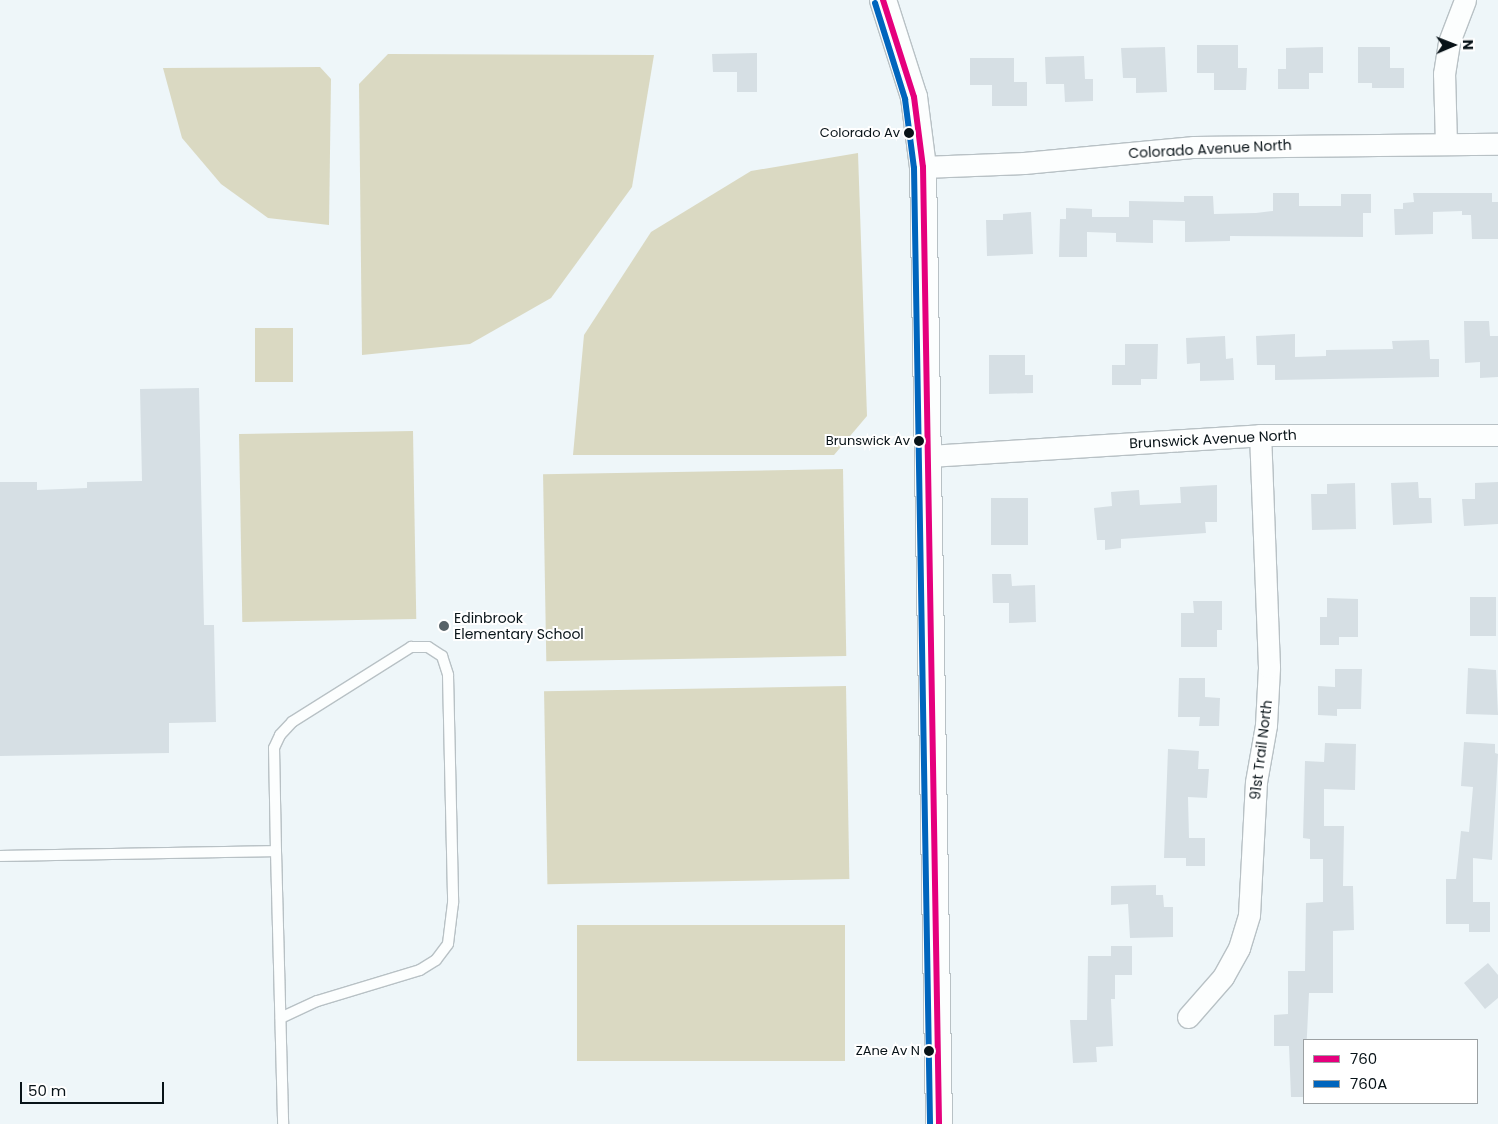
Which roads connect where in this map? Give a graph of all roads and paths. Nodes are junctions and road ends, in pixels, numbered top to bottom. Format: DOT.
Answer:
graph roads {
  1 [pos="883,0"];
  2 [pos="1465,0"];
  3 [pos="1446,144"];
  4 [pos="1498,144"];
  5 [pos="923,167"];
  6 [pos="1260,435"];
  7 [pos="1498,435"];
  8 [pos="929,456"];
  9 [pos="276,851"];
  10 [pos="0,856"];
  11 [pos="1188,1017"];
  12 [pos="281,1018"];
  13 [pos="283,1124"];
  14 [pos="939,1124"];
  1 -- 5 [label="street"];
  2 -- 3 [label="street"];
  3 -- 4 [label="street, Colorado Avenue North"];
  3 -- 5 [label="street, Colorado Avenue North"];
  5 -- 8 [label="street"];
  6 -- 7 [label="street, Brunswick Avenue North"];
  6 -- 8 [label="street, Brunswick Avenue North"];
  6 -- 11 [label="street, 91st Trail North"];
  8 -- 14 [label="street"];
  9 -- 10 [label="lane"];
  9 -- 12 [label="lane"];
  9 -- 12 [label="lane"];
  12 -- 13 [label="lane"];
}
